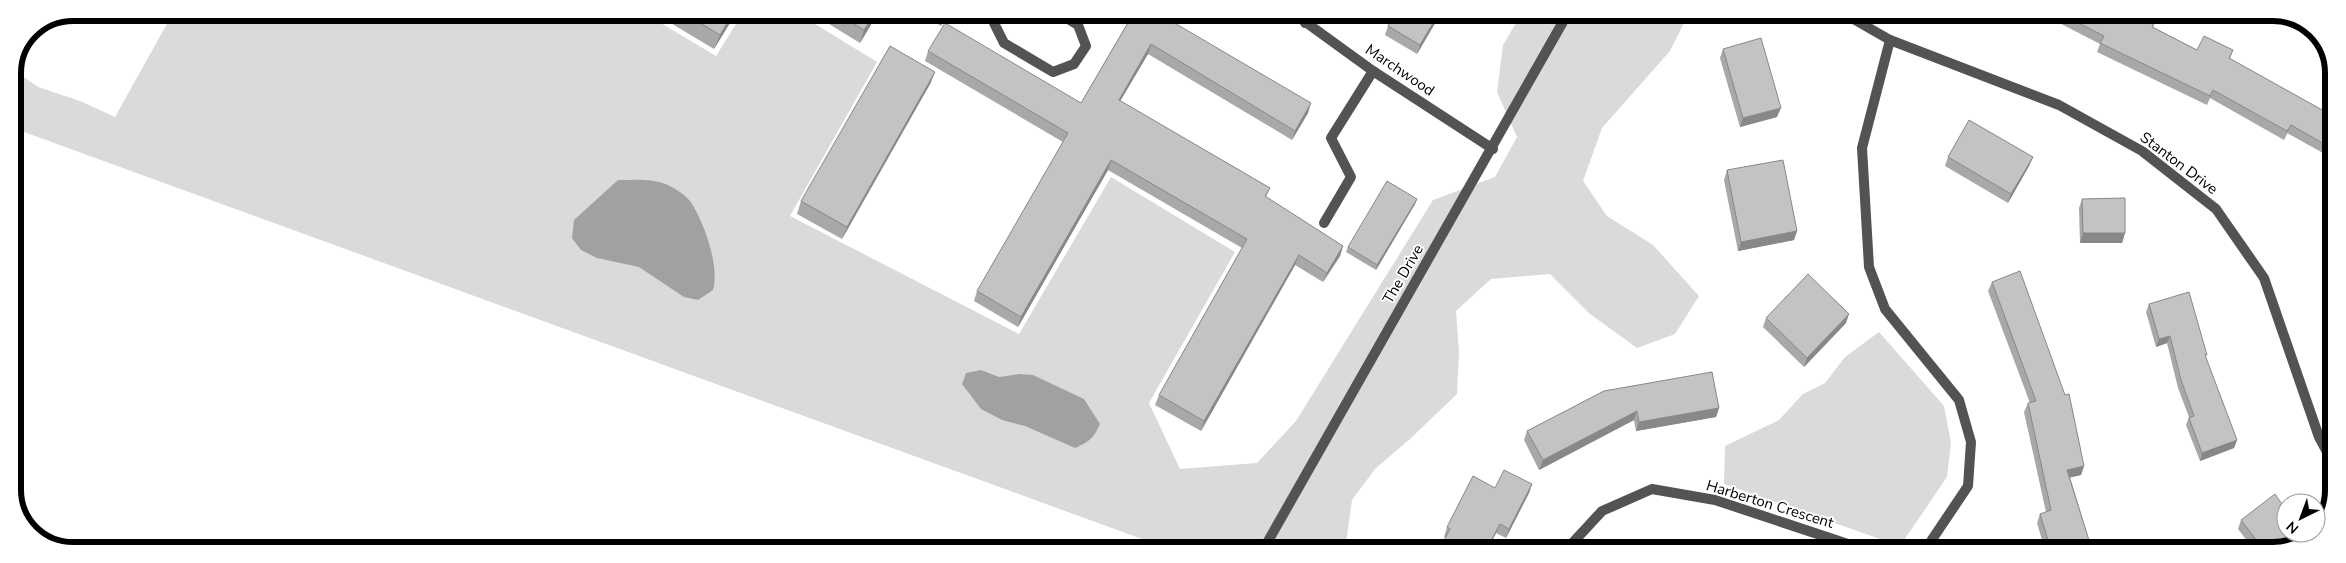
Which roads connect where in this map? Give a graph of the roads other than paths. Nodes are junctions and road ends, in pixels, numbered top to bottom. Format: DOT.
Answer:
graph roads {
  1 [pos="995,21"];
  2 [pos="1071,21"];
  3 [pos="1303,21"];
  4 [pos="1564,21"];
  5 [pos="1856,21"];
  6 [pos="1305,23"];
  7 [pos="1890,40"];
  8 [pos="1373,71"];
  9 [pos="1492,149"];
  10 [pos="1324,223"];
  11 [pos="2325,449"];
  12 [pos="1268,542"];
  13 [pos="1574,542"];
  14 [pos="1842,542"];
  15 [pos="1930,542"];
  1 -- 2 [label="street"];
  3 -- 6 [label="street, Marchwood"];
  4 -- 9 [label="street, The Drive"];
  5 -- 7 [label="street, Stanton Drive"];
  6 -- 8 [label="street, Marchwood"];
  7 -- 11 [label="street, Stanton Drive"];
  7 -- 15 [label="street"];
  8 -- 9 [label="street, Marchwood"];
  8 -- 10 [label="street"];
  9 -- 12 [label="street, The Drive"];
  13 -- 14 [label="street, Harberton Crescent"];
}
